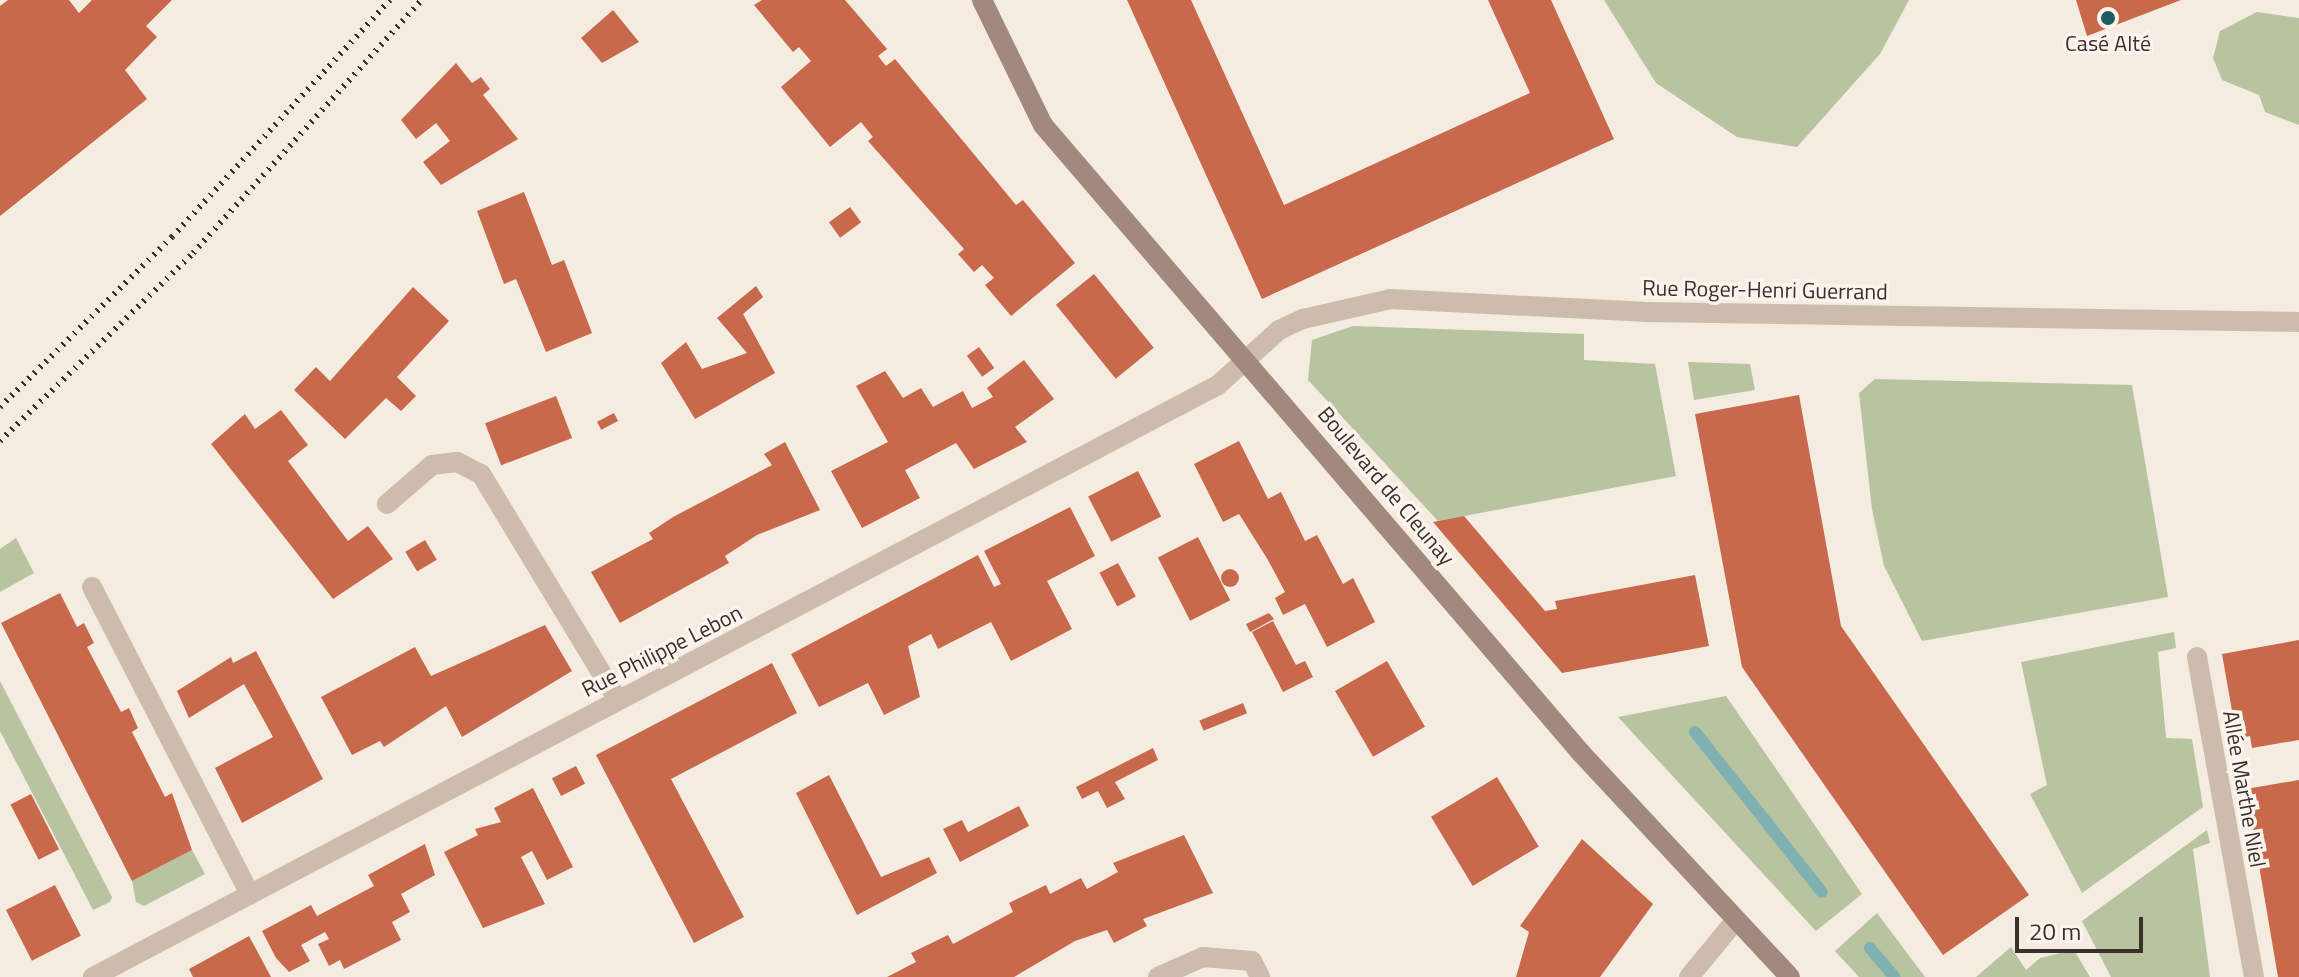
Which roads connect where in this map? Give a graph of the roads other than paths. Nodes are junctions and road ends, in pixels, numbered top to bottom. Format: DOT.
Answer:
graph roads {
  1 [pos="982,0"];
  2 [pos="2299,322"];
  3 [pos="1245,358"];
  4 [pos="387,504"];
  5 [pos="92,587"];
  6 [pos="2197,657"];
  7 [pos="618,700"];
  8 [pos="250,895"];
  9 [pos="1735,921"];
  10 [pos="127,970"];
  11 [pos="93,977"];
  12 [pos="1158,977"];
  13 [pos="1260,977"];
  14 [pos="1689,977"];
  15 [pos="1790,977"];
  16 [pos="2254,977"];
  1 -- 3 [label="main road, Boulevard de Cleunay"];
  2 -- 3 [label="street, Rue Roger-Henri Guerrand"];
  3 -- 7 [label="street, Rue Philippe Lebon"];
  3 -- 9 [label="main road, Boulevard de Cleunay"];
  4 -- 7 [label="street"];
  5 -- 8 [label="street"];
  6 -- 16 [label="street, Allée Marthe Niel"];
  7 -- 8 [label="street, Rue Philippe Lebon"];
  8 -- 10 [label="street, Rue Philippe Lebon"];
  9 -- 14 [label="street"];
  9 -- 15 [label="main road, Boulevard de Cleunay"];
  10 -- 11 [label="street, Rue Philippe Lebon"];
  12 -- 13 [label="street"];
}
